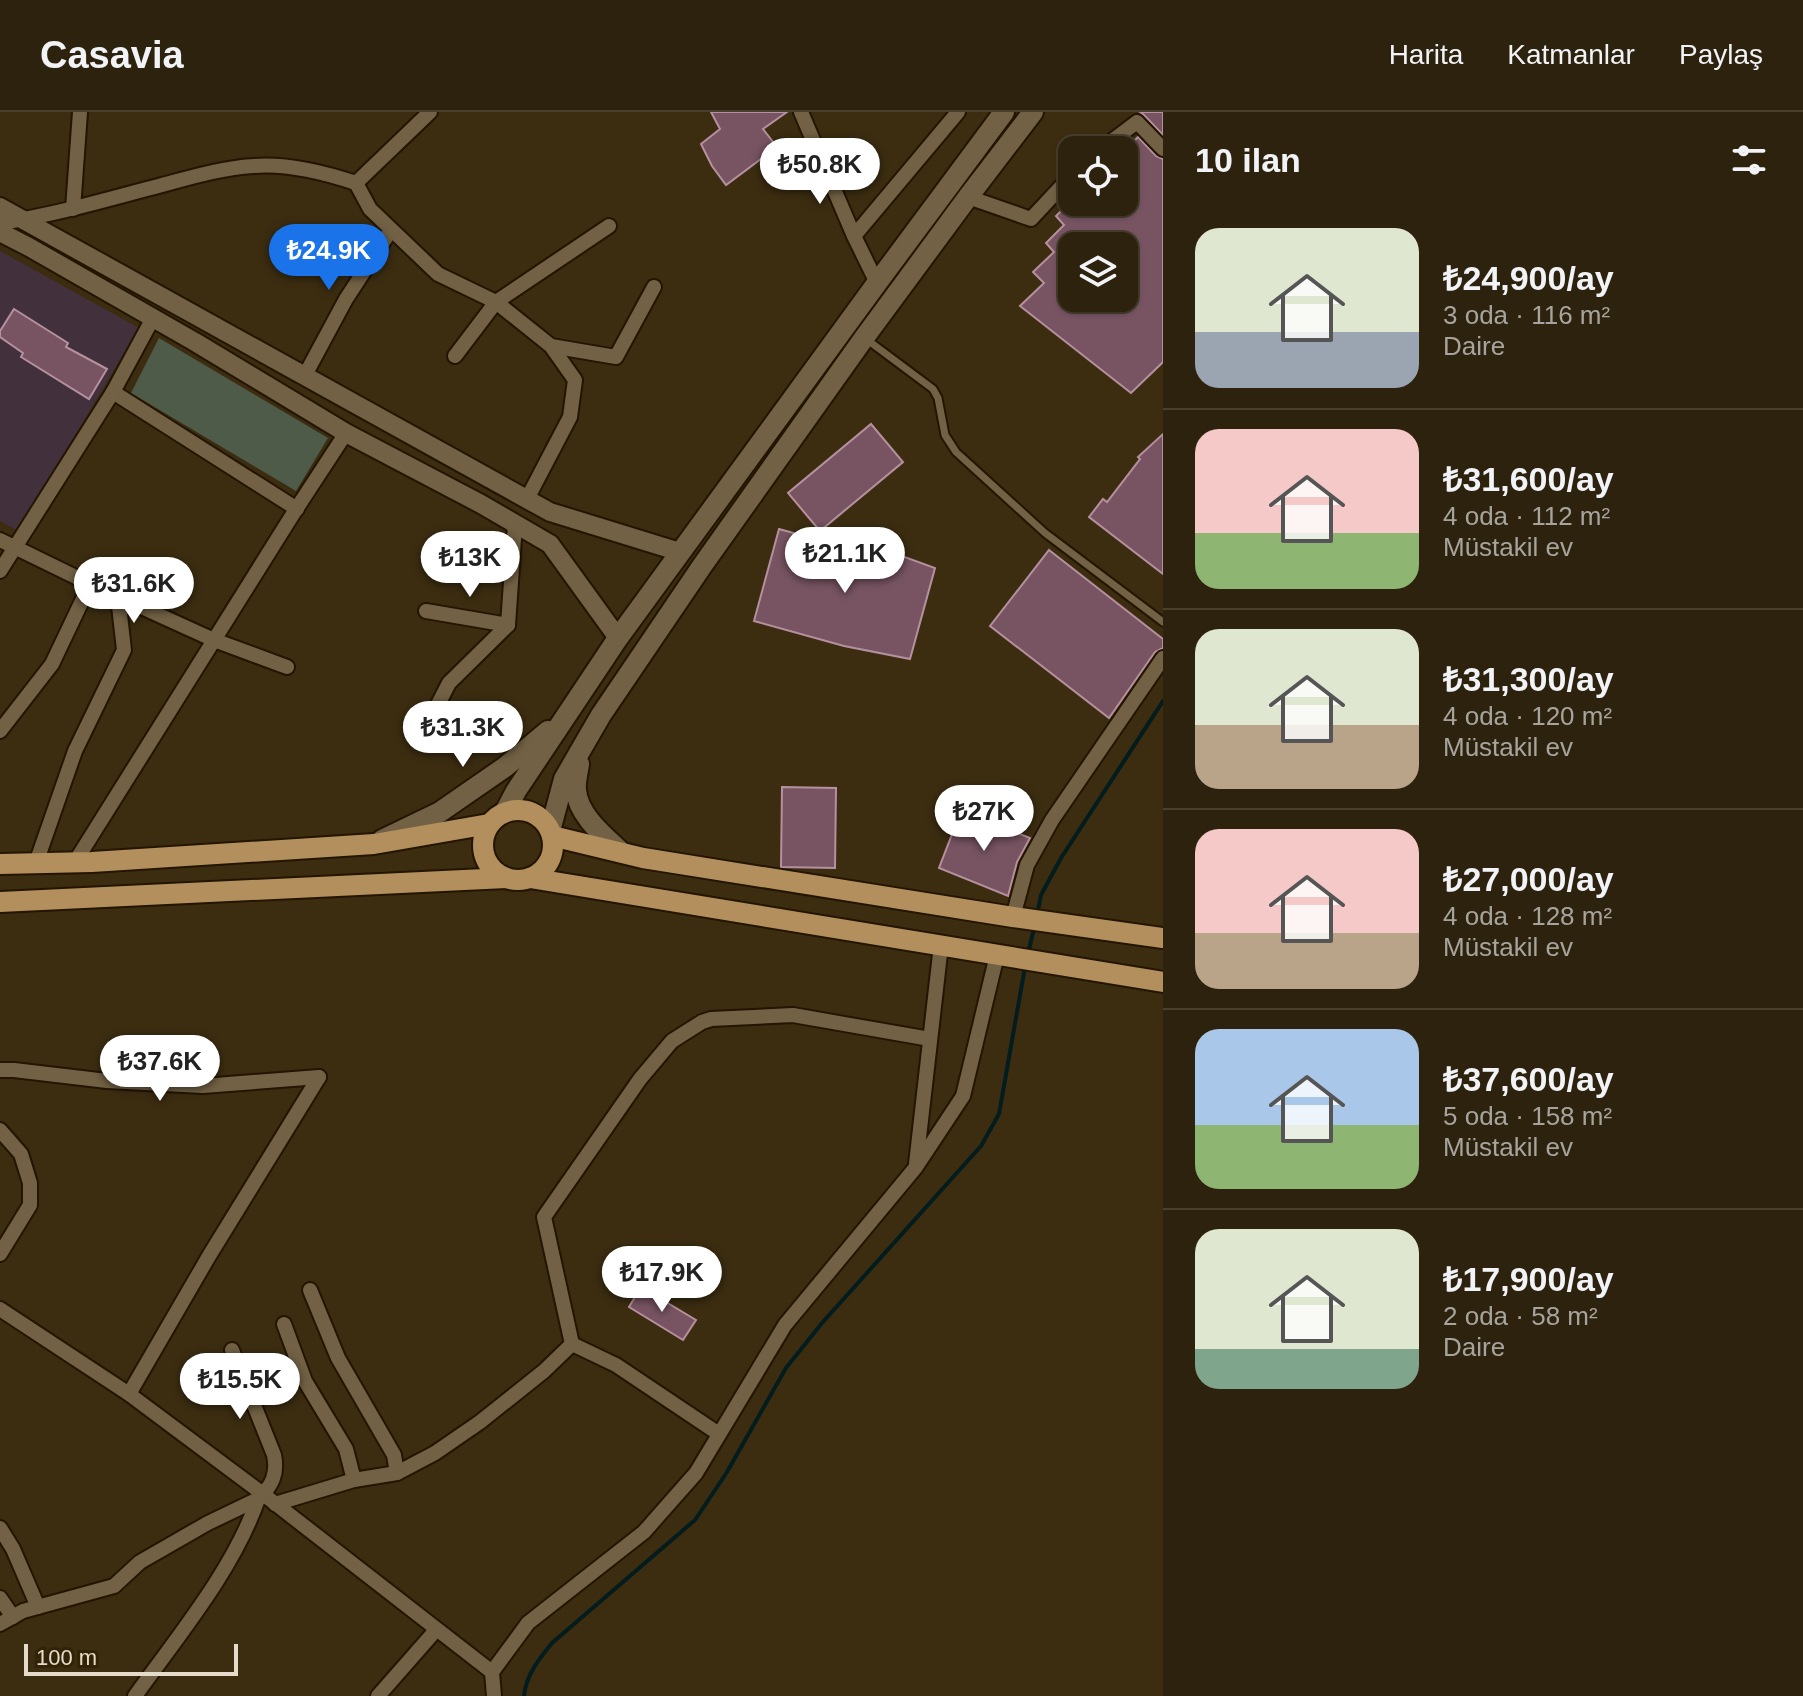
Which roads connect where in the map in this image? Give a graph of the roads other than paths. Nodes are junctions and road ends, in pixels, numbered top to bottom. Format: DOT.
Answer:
graph roads {
  1 [pos="80,112"];
  2 [pos="430,112"];
  3 [pos="958,112"];
  4 [pos="1004,112"];
  5 [pos="1033,112"];
  6 [pos="804,114"];
  7 [pos="1118,136"];
  8 [pos="1163,149"];
  9 [pos="356,183"];
  10 [pos="1058,190"];
  11 [pos="968,197"];
  12 [pos="0,207"];
  13 [pos="73,209"];
  14 [pos="22,220"];
  15 [pos="0,223"];
  16 [pos="609,226"];
  17 [pos="391,230"];
  18 [pos="0,232"];
  19 [pos="854,236"];
  20 [pos="877,283"];
  21 [pos="654,287"];
  22 [pos="496,302"];
  23 [pos="153,318"];
  24 [pos="864,338"];
  25 [pos="551,346"];
  26 [pos="455,356"];
  27 [pos="304,377"];
  28 [pos="113,392"];
  29 [pos="346,433"];
  30 [pos="527,499"];
  31 [pos="297,509"];
  32 [pos="515,524"];
  33 [pos="0,540"];
  34 [pos="15,549"];
  35 [pos="680,552"];
  36 [pos="0,571"];
  37 [pos="90,584"];
  38 [pos="118,597"];
  39 [pos="426,611"];
  40 [pos="1163,622"];
  41 [pos="508,625"];
  42 [pos="618,638"];
  43 [pos="214,640"];
  44 [pos="1163,658"];
  45 [pos="287,667"];
  46 [pos="433,714"];
  47 [pos="567,715"];
  48 [pos="0,731"];
  49 [pos="581,747"];
  50 [pos="497,818"];
  51 [pos="551,834"];
  52 [pos="374,844"];
  53 [pos="621,852"];
  54 [pos="75,862"];
  55 [pos="36,863"];
  56 [pos="0,864"];
  57 [pos="506,878"];
  58 [pos="530,878"];
  59 [pos="0,902"];
  60 [pos="1013,917"];
  61 [pos="1163,938"];
  62 [pos="941,945"];
  63 [pos="997,955"];
  64 [pos="1163,982"];
  65 [pos="930,1039"];
  66 [pos="0,1070"];
  67 [pos="0,1130"];
  68 [pos="916,1167"];
  69 [pos="0,1254"];
  70 [pos="310,1290"];
  71 [pos="0,1309"];
  72 [pos="284,1324"];
  73 [pos="572,1344"];
  74 [pos="232,1350"];
  75 [pos="129,1394"];
  76 [pos="719,1434"];
  77 [pos="397,1473"];
  78 [pos="354,1480"];
  79 [pos="265,1499"];
  80 [pos="0,1528"];
  81 [pos="0,1598"];
  82 [pos="38,1607"];
  83 [pos="6,1621"];
  84 [pos="436,1630"];
  85 [pos="492,1672"];
  86 [pos="135,1696"];
  87 [pos="378,1696"];
  88 [pos="494,1696"];
  1 -- 13 [label="street"];
  2 -- 9 [label="street"];
  3 -- 19 [label="street"];
  4 -- 20 [label="main road"];
  5 -- 11 [label="main road"];
  6 -- 19 [label="street"];
  7 -- 8 [label="street"];
  9 -- 13 [label="street"];
  9 -- 17 [label="street"];
  10 -- 11 [label="street"];
  11 -- 24 [label="main road"];
  12 -- 14 [label="street"];
  13 -- 14 [label="street"];
  14 -- 15 [label="street"];
  14 -- 27 [label="street"];
  16 -- 22 [label="street"];
  17 -- 22 [label="street"];
  17 -- 27 [label="street"];
  18 -- 23 [label="street"];
  19 -- 20 [label="street"];
  20 -- 35 [label="main road"];
  21 -- 25 [label="street"];
  22 -- 25 [label="street"];
  22 -- 26 [label="street"];
  23 -- 28 [label="street"];
  23 -- 29 [label="street"];
  24 -- 40 [label="lane"];
  24 -- 49 [label="main road"];
  25 -- 30 [label="street"];
  27 -- 30 [label="street"];
  28 -- 31 [label="street"];
  28 -- 34 [label="street"];
  29 -- 31 [label="street"];
  29 -- 32 [label="street"];
  30 -- 35 [label="street"];
  31 -- 43 [label="street"];
  32 -- 41 [label="street"];
  32 -- 42 [label="street"];
  33 -- 34 [label="street"];
  34 -- 36 [label="street"];
  34 -- 37 [label="street"];
  35 -- 42 [label="main road"];
  37 -- 38 [label="street"];
  37 -- 48 [label="street"];
  38 -- 43 [label="street"];
  38 -- 55 [label="street"];
  39 -- 41 [label="street"];
  41 -- 46 [label="street"];
  42 -- 47 [label="main road"];
  43 -- 45 [label="street"];
  43 -- 54 [label="street"];
  44 -- 60 [label="street"];
  47 -- 50 [label="main road"];
  47 -- 52 [label="main road"];
  49 -- 51 [label="main road"];
  49 -- 53 [label="main road"];
  50 -- 51 [label="main road"];
  50 -- 52 [label="main road"];
  50 -- 57 [label="main road"];
  51 -- 53 [label="main road"];
  51 -- 58 [label="main road"];
  52 -- 54 [label="main road"];
  53 -- 60 [label="main road"];
  54 -- 55 [label="main road"];
  55 -- 56 [label="main road"];
  57 -- 58 [label="main road"];
  57 -- 59 [label="main road"];
  58 -- 62 [label="main road"];
  60 -- 61 [label="main road"];
  62 -- 63 [label="main road"];
  62 -- 65 [label="street"];
  63 -- 64 [label="main road"];
  63 -- 68 [label="street"];
  65 -- 68 [label="street"];
  65 -- 73 [label="street"];
  66 -- 75 [label="street"];
  67 -- 69 [label="street"];
  68 -- 76 [label="street"];
  70 -- 77 [label="street"];
  71 -- 75 [label="street"];
  72 -- 78 [label="street"];
  73 -- 76 [label="street"];
  73 -- 77 [label="street"];
  74 -- 79 [label="street"];
  75 -- 79 [label="street"];
  76 -- 85 [label="street"];
  77 -- 78 [label="street"];
  78 -- 79 [label="street"];
  79 -- 82 [label="street"];
  79 -- 84 [label="street"];
  79 -- 86 [label="street"];
  80 -- 82 [label="street"];
  81 -- 83 [label="street"];
  82 -- 83 [label="street"];
  84 -- 85 [label="street"];
  84 -- 87 [label="street"];
  85 -- 88 [label="street"];
}
